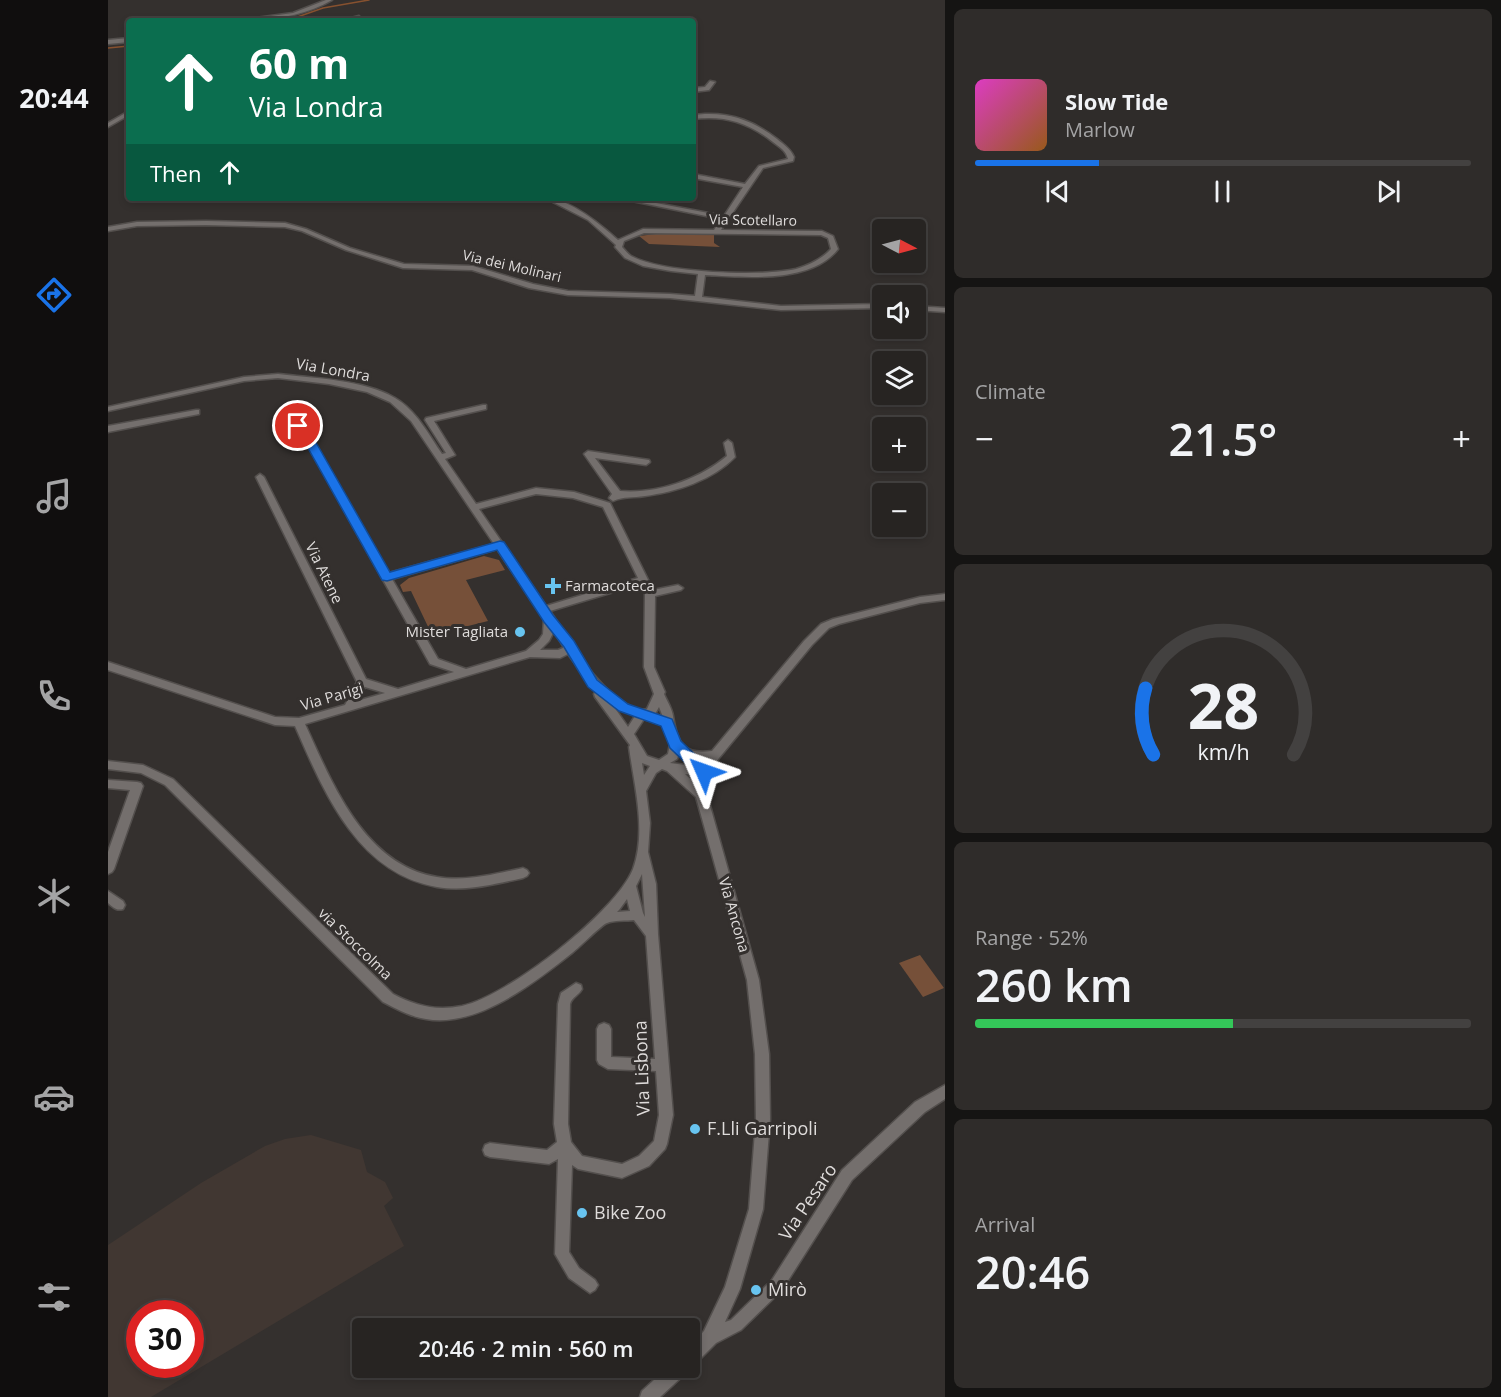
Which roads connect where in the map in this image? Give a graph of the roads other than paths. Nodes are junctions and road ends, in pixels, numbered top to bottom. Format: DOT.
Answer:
graph roads {
  1 [pos="330,0"];
  2 [pos="282,17"];
  3 [pos="270,18"];
  4 [pos="126,40"];
  5 [pos="108,42"];
  6 [pos="712,82"];
  7 [pos="696,90"];
  8 [pos="126,115"];
  9 [pos="696,117"];
  10 [pos="108,125"];
  11 [pos="696,177"];
  12 [pos="747,186"];
  13 [pos="556,201"];
  14 [pos="651,201"];
  15 [pos="725,218"];
  16 [pos="108,229"];
  17 [pos="717,231"];
  18 [pos="619,244"];
  19 [pos="702,272"];
  20 [pos="698,298"];
  21 [pos="872,306"];
  22 [pos="926,309"];
  23 [pos="945,310"];
  24 [pos="483,407"];
  25 [pos="108,410"];
  26 [pos="196,412"];
  27 [pos="298,426"];
  28 [pos="108,429"];
  29 [pos="728,443"];
  30 [pos="441,457"];
  31 [pos="646,462"];
  32 [pos="260,477"];
  33 [pos="617,494"];
  34 [pos="607,505"];
  35 [pos="475,507"];
  36 [pos="500,545"];
  37 [pos="387,577"];
  38 [pos="643,580"];
  39 [pos="678,588"];
  40 [pos="650,594"];
  41 [pos="945,597"];
  42 [pos="546,614"];
  43 [pos="545,639"];
  44 [pos="569,644"];
  45 [pos="530,652"];
  46 [pos="554,653"];
  47 [pos="434,661"];
  48 [pos="582,664"];
  49 [pos="108,666"];
  50 [pos="462,672"];
  51 [pos="362,682"];
  52 [pos="426,682"];
  53 [pos="592,684"];
  54 [pos="660,692"];
  55 [pos="399,693"];
  56 [pos="348,708"];
  57 [pos="641,715"];
  58 [pos="299,722"];
  59 [pos="667,723"];
  60 [pos="629,734"];
  61 [pos="675,744"];
  62 [pos="634,747"];
  63 [pos="685,754"];
  64 [pos="715,755"];
  65 [pos="108,765"];
  66 [pos="665,767"];
  67 [pos="704,772"];
  68 [pos="108,784"];
  69 [pos="641,791"];
  70 [pos="701,795"];
  71 [pos="643,851"];
  72 [pos="108,869"];
  73 [pos="523,873"];
  74 [pos="630,884"];
  75 [pos="108,896"];
  76 [pos="119,905"];
  77 [pos="638,915"];
  78 [pos="605,918"];
  79 [pos="652,935"];
  80 [pos="576,989"];
  81 [pos="604,1029"];
  82 [pos="663,1065"];
  83 [pos="945,1091"];
  84 [pos="565,1145"];
  85 [pos="490,1150"];
  86 [pos="590,1285"];
  87 [pos="710,1337"];
  88 [pos="700,1347"];
  89 [pos="668,1378"];
  90 [pos="648,1397"];
  1 -- 2 [label="street"];
  2 -- 3 [label="street"];
  4 -- 5 [label="street"];
  6 -- 7 [label="street"];
  8 -- 10 [label="street"];
  9 -- 12 [label="street"];
  11 -- 12 [label="street"];
  12 -- 15 [label="street"];
  13 -- 18 [label="street"];
  14 -- 15 [label="street"];
  15 -- 17 [label="street"];
  16 -- 20 [label="street, Via dei Molinari"];
  17 -- 18 [label="street, Via Scotellaro"];
  17 -- 19 [label="street, Via Scotellaro"];
  18 -- 19 [label="street, Via Scotellaro"];
  19 -- 20 [label="street"];
  20 -- 21 [label="street, Via dei Molinari"];
  22 -- 23 [label="street"];
  24 -- 30 [label="street"];
  25 -- 30 [label="street, Via Londra"];
  26 -- 28 [label="street"];
  27 -- 37 [label="street"];
  29 -- 33 [label="street"];
  30 -- 35 [label="street, Via Londra"];
  31 -- 33 [label="street"];
  32 -- 51 [label="street, Via Atene"];
  33 -- 34 [label="street"];
  34 -- 35 [label="street"];
  34 -- 38 [label="street"];
  35 -- 36 [label="street, Via Londra"];
  36 -- 37 [label="street"];
  36 -- 42 [label="street, Via Londra"];
  37 -- 47 [label="street"];
  38 -- 40 [label="street"];
  38 -- 42 [label="street"];
  39 -- 40 [label="street"];
  40 -- 54 [label="street"];
  41 -- 64 [label="street, Via Ancona"];
  42 -- 43 [label="street"];
  42 -- 44 [label="street, Via Londra"];
  43 -- 45 [label="street"];
  43 -- 46 [label="street"];
  44 -- 46 [label="street"];
  44 -- 48 [label="street"];
  45 -- 46 [label="street"];
  45 -- 50 [label="street, Via Parigi"];
  46 -- 48 [label="street"];
  47 -- 50 [label="street"];
  47 -- 52 [label="street"];
  48 -- 53 [label="street"];
  49 -- 58 [label="street, Via Parigi"];
  50 -- 52 [label="street, Via Parigi"];
  51 -- 55 [label="street"];
  51 -- 56 [label="street"];
  52 -- 55 [label="street, Via Parigi"];
  53 -- 57 [label="street"];
  53 -- 60 [label="street"];
  54 -- 57 [label="street"];
  54 -- 59 [label="street"];
  55 -- 56 [label="street, Via Parigi"];
  56 -- 58 [label="street, Via Parigi"];
  57 -- 59 [label="street"];
  57 -- 60 [label="street"];
  58 -- 73 [label="street"];
  59 -- 61 [label="street"];
  60 -- 62 [label="street"];
  61 -- 63 [label="street"];
  61 -- 66 [label="street"];
  62 -- 66 [label="street"];
  62 -- 69 [label="street"];
  63 -- 64 [label="street"];
  63 -- 67 [label="street"];
  64 -- 67 [label="street, Via Ancona"];
  65 -- 78 [label="street, via Stoccolma"];
  66 -- 67 [label="street"];
  66 -- 69 [label="street"];
  66 -- 70 [label="street"];
  67 -- 70 [label="street, Via Ancona"];
  68 -- 72 [label="street"];
  69 -- 71 [label="street"];
  70 -- 87 [label="street, Via Ancona"];
  71 -- 74 [label="street"];
  71 -- 79 [label="street, Via Lisbona"];
  74 -- 77 [label="street"];
  74 -- 78 [label="street"];
  75 -- 76 [label="street"];
  77 -- 78 [label="street"];
  77 -- 79 [label="street"];
  79 -- 82 [label="street, Via Lisbona"];
  80 -- 84 [label="street"];
  81 -- 82 [label="street"];
  82 -- 84 [label="street, Via Lisbona"];
  83 -- 87 [label="street, Via Pesaro"];
  84 -- 85 [label="street"];
  84 -- 86 [label="street"];
  87 -- 88 [label="street, Via Ancona"];
  89 -- 90 [label="street"];
}
